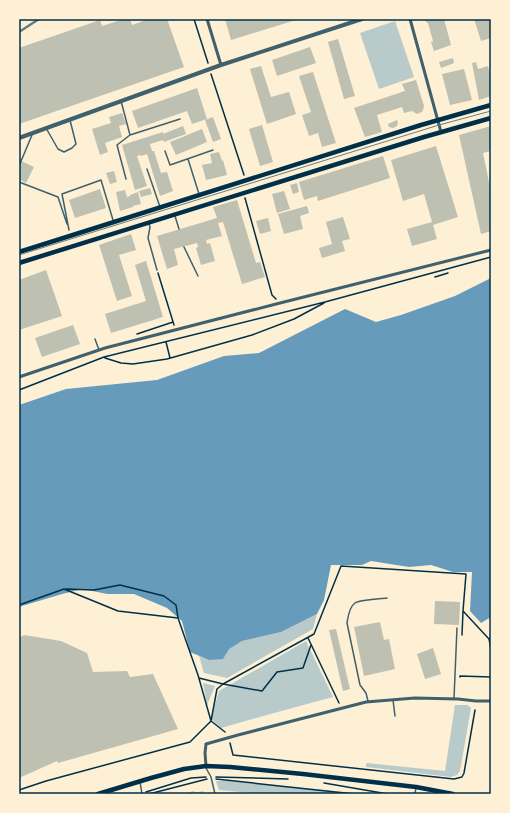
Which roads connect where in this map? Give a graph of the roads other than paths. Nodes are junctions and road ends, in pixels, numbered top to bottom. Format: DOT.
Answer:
graph roads {
  1 [pos="207,19"];
  2 [pos="361,19"];
  3 [pos="410,19"];
  4 [pos="221,65"];
  5 [pos="121,101"];
  6 [pos="491,105"];
  7 [pos="491,118"];
  8 [pos="180,119"];
  9 [pos="70,120"];
  10 [pos="438,121"];
  11 [pos="46,128"];
  12 [pos="441,132"];
  13 [pos="33,133"];
  14 [pos="130,134"];
  15 [pos="19,138"];
  16 [pos="213,150"];
  17 [pos="165,151"];
  18 [pos="188,159"];
  19 [pos="19,166"];
  20 [pos="147,169"];
  21 [pos="126,179"];
  22 [pos="19,182"];
  23 [pos="199,195"];
  24 [pos="160,208"];
  25 [pos="174,214"];
  26 [pos="114,222"];
  27 [pos="148,223"];
  28 [pos="179,229"];
  29 [pos="69,230"];
  30 [pos="71,236"];
  31 [pos="184,247"];
  32 [pos="491,250"];
  33 [pos="19,252"];
  34 [pos="19,263"];
  35 [pos="157,270"];
  36 [pos="198,276"];
  37 [pos="95,339"];
  38 [pos="99,350"];
  39 [pos="19,377"];
  40 [pos="387,598"];
  41 [pos="457,628"];
  42 [pos="454,698"];
  43 [pos="393,699"];
  44 [pos="368,701"];
  45 [pos="491,702"];
  46 [pos="395,716"];
  47 [pos="206,766"];
  48 [pos="140,781"];
  49 [pos="416,788"];
  50 [pos="98,794"];
  51 [pos="142,794"];
  52 [pos="215,794"];
  53 [pos="415,794"];
  54 [pos="453,794"];
  1 -- 4 [label="street"];
  2 -- 4 [label="street"];
  3 -- 10 [label="street"];
  4 -- 5 [label="street"];
  5 -- 9 [label="street"];
  5 -- 14 [label="lane"];
  6 -- 10 [label="main road"];
  7 -- 12 [label="main road"];
  8 -- 14 [label="lane"];
  9 -- 11 [label="street"];
  9 -- 11 [label="lane"];
  10 -- 12 [label="street"];
  10 -- 23 [label="main road"];
  11 -- 13 [label="street"];
  12 -- 25 [label="main road"];
  13 -- 15 [label="street"];
  13 -- 19 [label="lane"];
  14 -- 21 [label="lane"];
  16 -- 18 [label="lane"];
  17 -- 18 [label="lane"];
  18 -- 23 [label="lane"];
  20 -- 24 [label="lane"];
  22 -- 29 [label="lane"];
  23 -- 24 [label="main road"];
  24 -- 26 [label="main road"];
  25 -- 27 [label="main road"];
  25 -- 28 [label="lane"];
  26 -- 29 [label="lane"];
  26 -- 30 [label="main road"];
  27 -- 34 [label="main road"];
  27 -- 35 [label="lane"];
  29 -- 30 [label="lane"];
  30 -- 33 [label="main road"];
  31 -- 36 [label="lane"];
  32 -- 38 [label="street"];
  37 -- 38 [label="lane"];
  38 -- 39 [label="street"];
  40 -- 44 [label="lane"];
  41 -- 42 [label="lane"];
  42 -- 43 [label="street"];
  42 -- 45 [label="street"];
  43 -- 44 [label="street"];
  43 -- 46 [label="lane"];
  44 -- 47 [label="street"];
  47 -- 48 [label="main road"];
  47 -- 49 [label="main road"];
  47 -- 52 [label="lane"];
  48 -- 50 [label="main road"];
  48 -- 51 [label="lane"];
  49 -- 53 [label="lane"];
  49 -- 54 [label="main road"];
}
